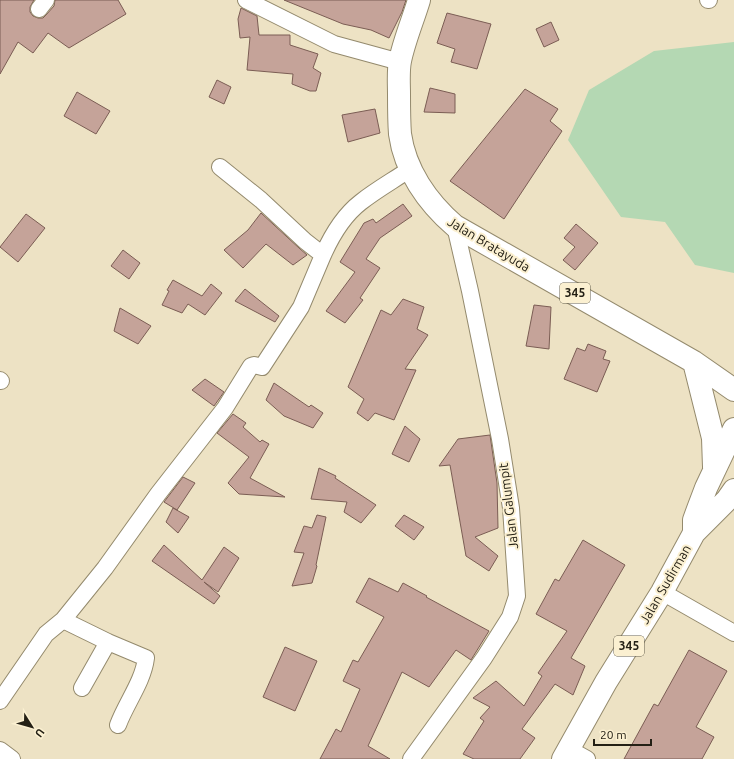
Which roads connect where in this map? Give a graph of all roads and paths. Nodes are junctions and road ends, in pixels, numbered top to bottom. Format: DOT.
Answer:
graph roads {
  1 [pos="246,0"];
  2 [pos="419,0"];
  3 [pos="400,62"];
  4 [pos="220,167"];
  5 [pos="410,170"];
  6 [pos="454,226"];
  7 [pos="323,255"];
  8 [pos="694,362"];
  9 [pos="732,385"];
  10 [pos="734,430"];
  11 [pos="715,470"];
  12 [pos="734,490"];
  13 [pos="694,533"];
  14 [pos="662,592"];
  15 [pos="63,620"];
  16 [pos="734,633"];
  17 [pos="108,642"];
  18 [pos="82,688"];
  19 [pos="0,701"];
  20 [pos="118,725"];
  21 [pos="0,750"];
  22 [pos="566,754"];
  23 [pos="12,759"];
  24 [pos="411,759"];
  25 [pos="587,759"];
  1 -- 3 [label="street"];
  2 -- 3 [label="main road, Jalan Bratayuda / 345"];
  3 -- 5 [label="main road, Jalan Bratayuda / 345"];
  4 -- 7 [label="street"];
  5 -- 6 [label="main road, Jalan Bratayuda / 345"];
  5 -- 7 [label="street"];
  6 -- 8 [label="main road, Jalan Bratayuda / 345"];
  6 -- 24 [label="street, Jalan Galumpit"];
  7 -- 15 [label="street"];
  8 -- 9 [label="main road, Jalan Bratayuda / 345"];
  8 -- 11 [label="main road, 345"];
  10 -- 11 [label="main road, 345"];
  11 -- 13 [label="main road, 345"];
  12 -- 13 [label="main road, 345"];
  13 -- 14 [label="main road, Jalan Sudirman / 345"];
  14 -- 16 [label="street"];
  14 -- 22 [label="main road, Jalan Sudirman / 345"];
  15 -- 17 [label="street"];
  15 -- 19 [label="street"];
  17 -- 18 [label="street"];
  17 -- 20 [label="street"];
  21 -- 23 [label="street"];
  22 -- 25 [label="street"];
}
